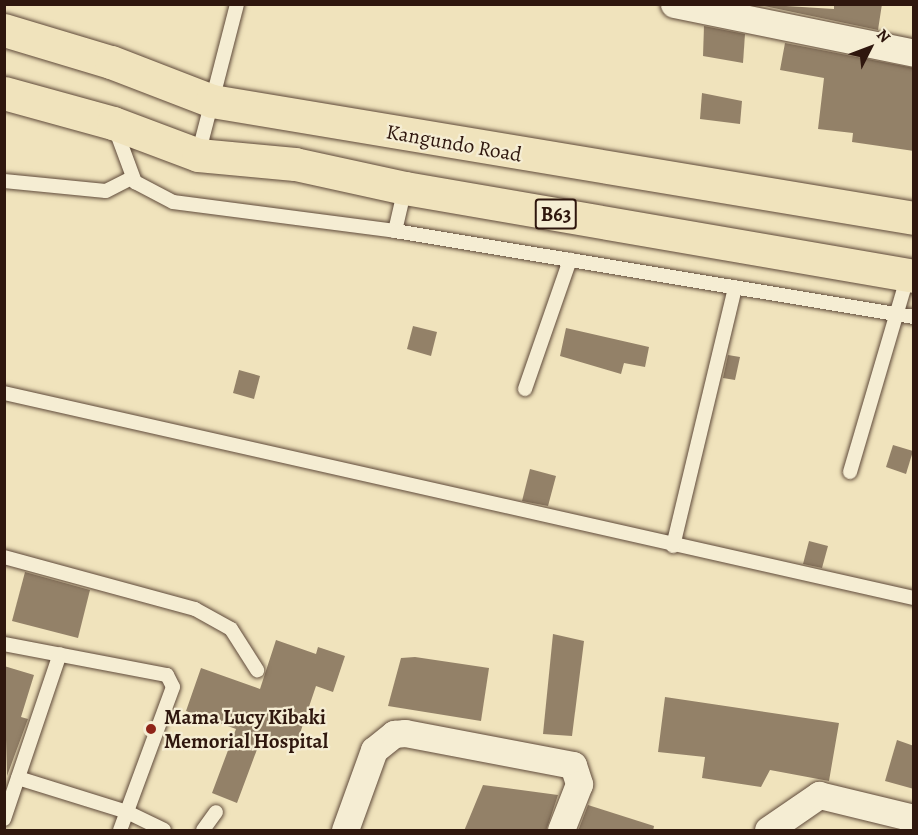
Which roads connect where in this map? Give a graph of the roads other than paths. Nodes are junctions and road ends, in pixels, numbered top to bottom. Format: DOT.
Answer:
graph roads {
  1 [pos="237,4"];
  2 [pos="674,4"];
  3 [pos="4,30"];
  4 [pos="914,53"];
  5 [pos="4,93"];
  6 [pos="212,101"];
  7 [pos="113,123"];
  8 [pos="198,155"];
  9 [pos="133,177"];
  10 [pos="4,181"];
  11 [pos="405,188"];
  12 [pos="914,218"];
  13 [pos="395,231"];
  14 [pos="570,260"];
  15 [pos="911,275"];
  16 [pos="735,287"];
  17 [pos="907,316"];
  18 [pos="525,389"];
  19 [pos="4,393"];
  20 [pos="850,472"];
  21 [pos="673,546"];
  22 [pos="4,557"];
  23 [pos="914,598"];
  24 [pos="4,644"];
  25 [pos="60,654"];
  26 [pos="257,670"];
  27 [pos="18,778"];
  28 [pos="127,812"];
  29 [pos="216,812"];
  30 [pos="914,818"];
  31 [pos="4,819"];
  32 [pos="120,831"];
  33 [pos="164,831"];
  34 [pos="203,831"];
  35 [pos="345,831"];
  36 [pos="561,831"];
  37 [pos="768,831"];
  1 -- 6 [label="lane"];
  2 -- 4 [label="street"];
  3 -- 6 [label="highway, Kangundo Road"];
  5 -- 7 [label="highway, B63"];
  6 -- 8 [label="lane"];
  6 -- 12 [label="highway, Kangundo Road"];
  7 -- 8 [label="highway, B63"];
  7 -- 9 [label="lane"];
  8 -- 11 [label="highway, B63"];
  9 -- 10 [label="lane"];
  9 -- 13 [label="lane"];
  11 -- 13 [label="lane"];
  11 -- 15 [label="highway, B63"];
  13 -- 14 [label="lane"];
  14 -- 16 [label="lane"];
  14 -- 18 [label="lane"];
  15 -- 17 [label="lane"];
  16 -- 17 [label="lane"];
  16 -- 21 [label="lane"];
  17 -- 20 [label="lane"];
  19 -- 21 [label="lane"];
  21 -- 23 [label="lane"];
  22 -- 26 [label="lane"];
  24 -- 25 [label="lane"];
  25 -- 27 [label="lane"];
  25 -- 28 [label="lane"];
  27 -- 28 [label="lane"];
  27 -- 31 [label="lane"];
  28 -- 32 [label="lane"];
  28 -- 33 [label="lane"];
  29 -- 34 [label="lane"];
  30 -- 37 [label="street"];
  35 -- 36 [label="street"];
}
